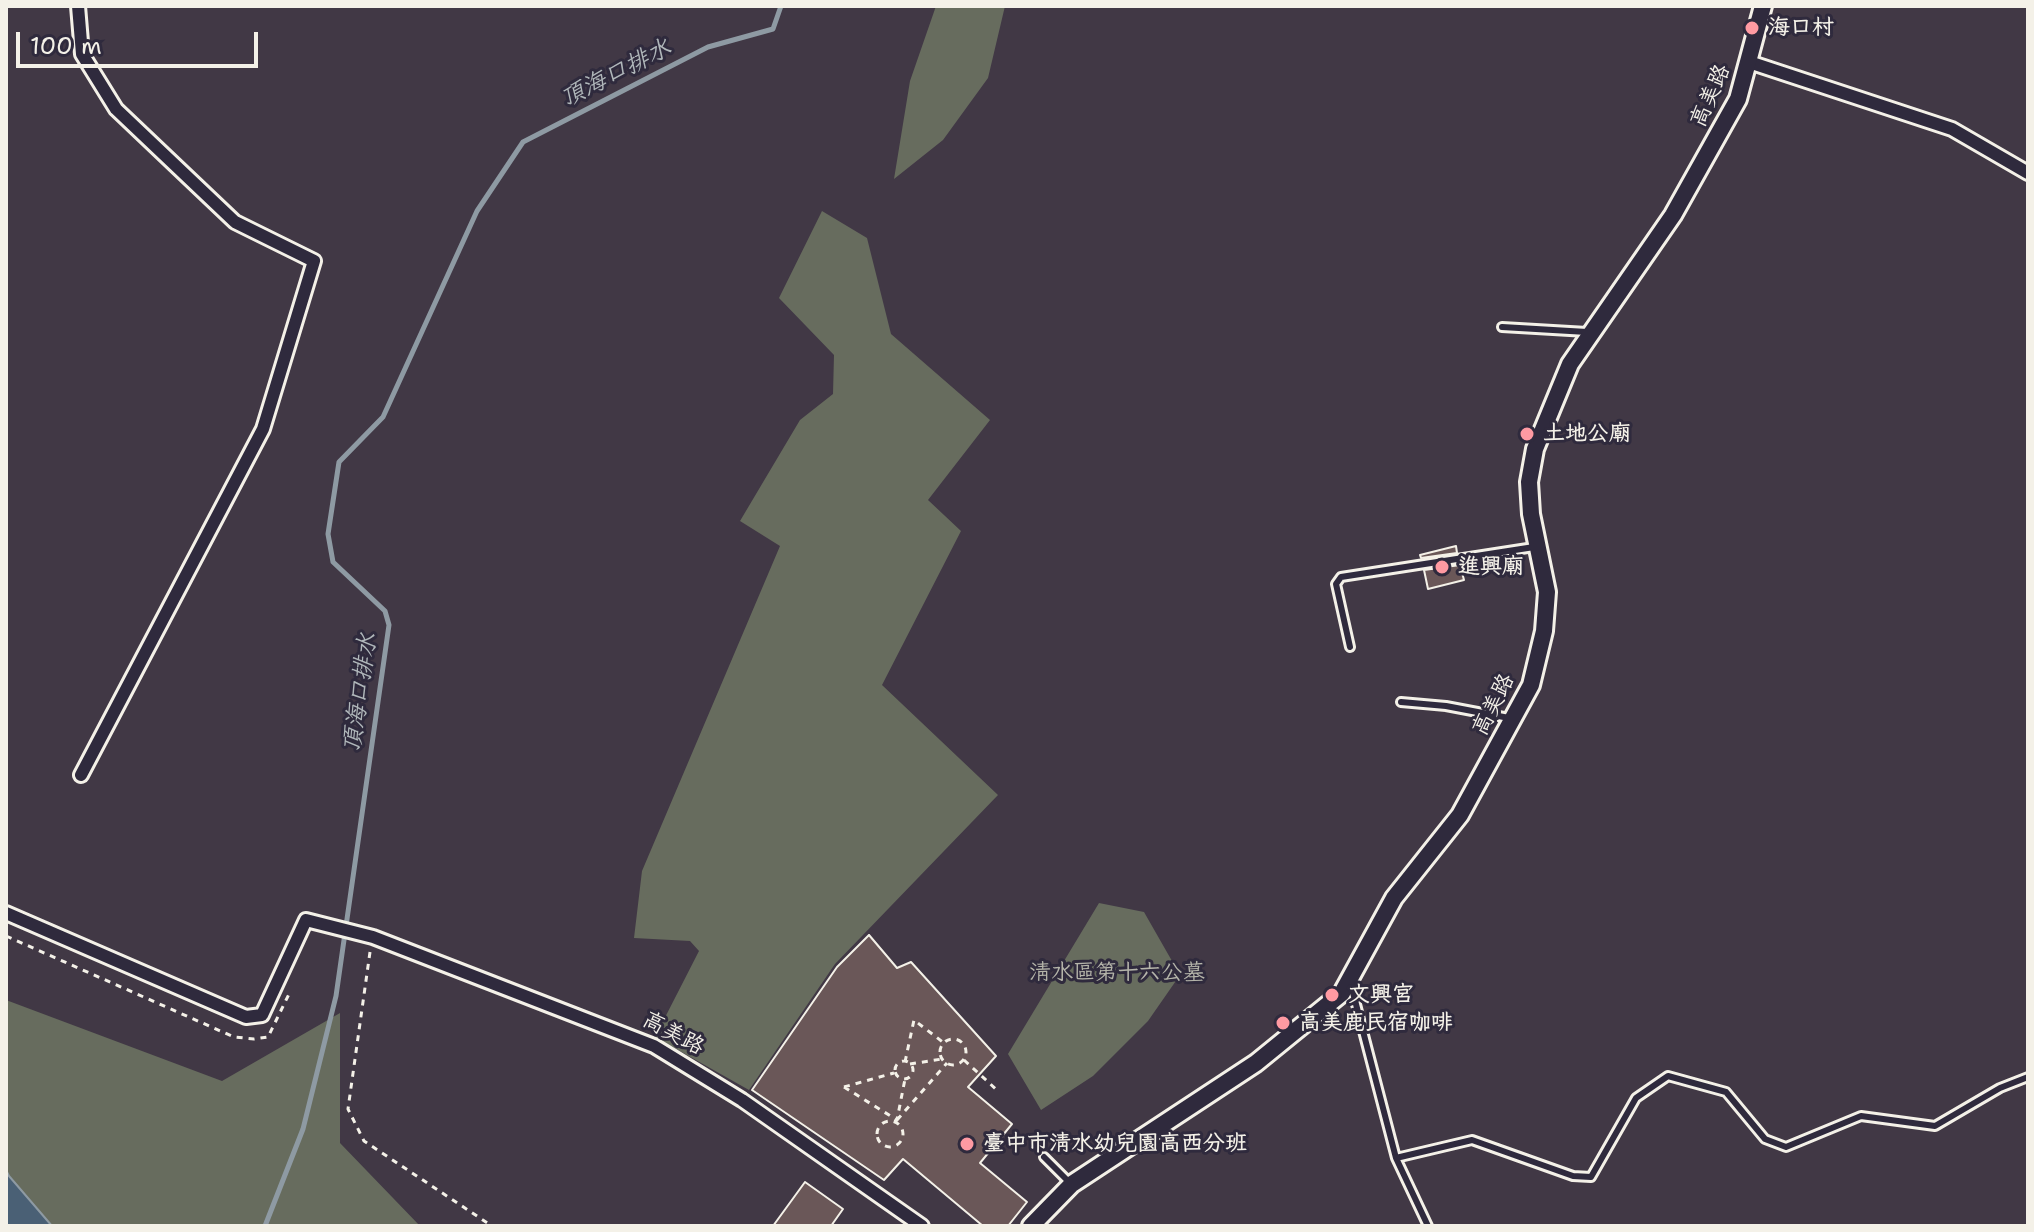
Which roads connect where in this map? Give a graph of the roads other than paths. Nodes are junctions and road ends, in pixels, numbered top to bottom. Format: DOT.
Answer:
graph roads {
  1 [pos="78,6"];
  2 [pos="1763,6"];
  3 [pos="1749,62"];
  4 [pos="2028,173"];
  5 [pos="1502,327"];
  6 [pos="1591,332"];
  7 [pos="1538,547"];
  8 [pos="1350,647"];
  9 [pos="1401,702"];
  10 [pos="1513,719"];
  11 [pos="81,775"];
  12 [pos="6,913"];
  13 [pos="1349,979"];
  14 [pos="2028,1077"];
  15 [pos="1044,1157"];
  16 [pos="1396,1158"];
  17 [pos="1072,1184"];
  18 [pos="922,1226"];
  19 [pos="1031,1226"];
  20 [pos="1428,1226"];
  1 -- 11 [label="street"];
  2 -- 3 [label="street, 高美路"];
  3 -- 4 [label="street, 高美路"];
  3 -- 6 [label="street, 高美路"];
  5 -- 6 [label="lane"];
  6 -- 7 [label="street, 高美路"];
  7 -- 8 [label="lane"];
  7 -- 10 [label="street, 高美路"];
  9 -- 10 [label="lane"];
  10 -- 13 [label="street, 高美路"];
  12 -- 18 [label="street, 高美路"];
  13 -- 16 [label="lane"];
  13 -- 17 [label="street, 高美路"];
  14 -- 16 [label="lane"];
  15 -- 17 [label="lane"];
  16 -- 20 [label="lane"];
  17 -- 19 [label="street, 高美路"];
}
